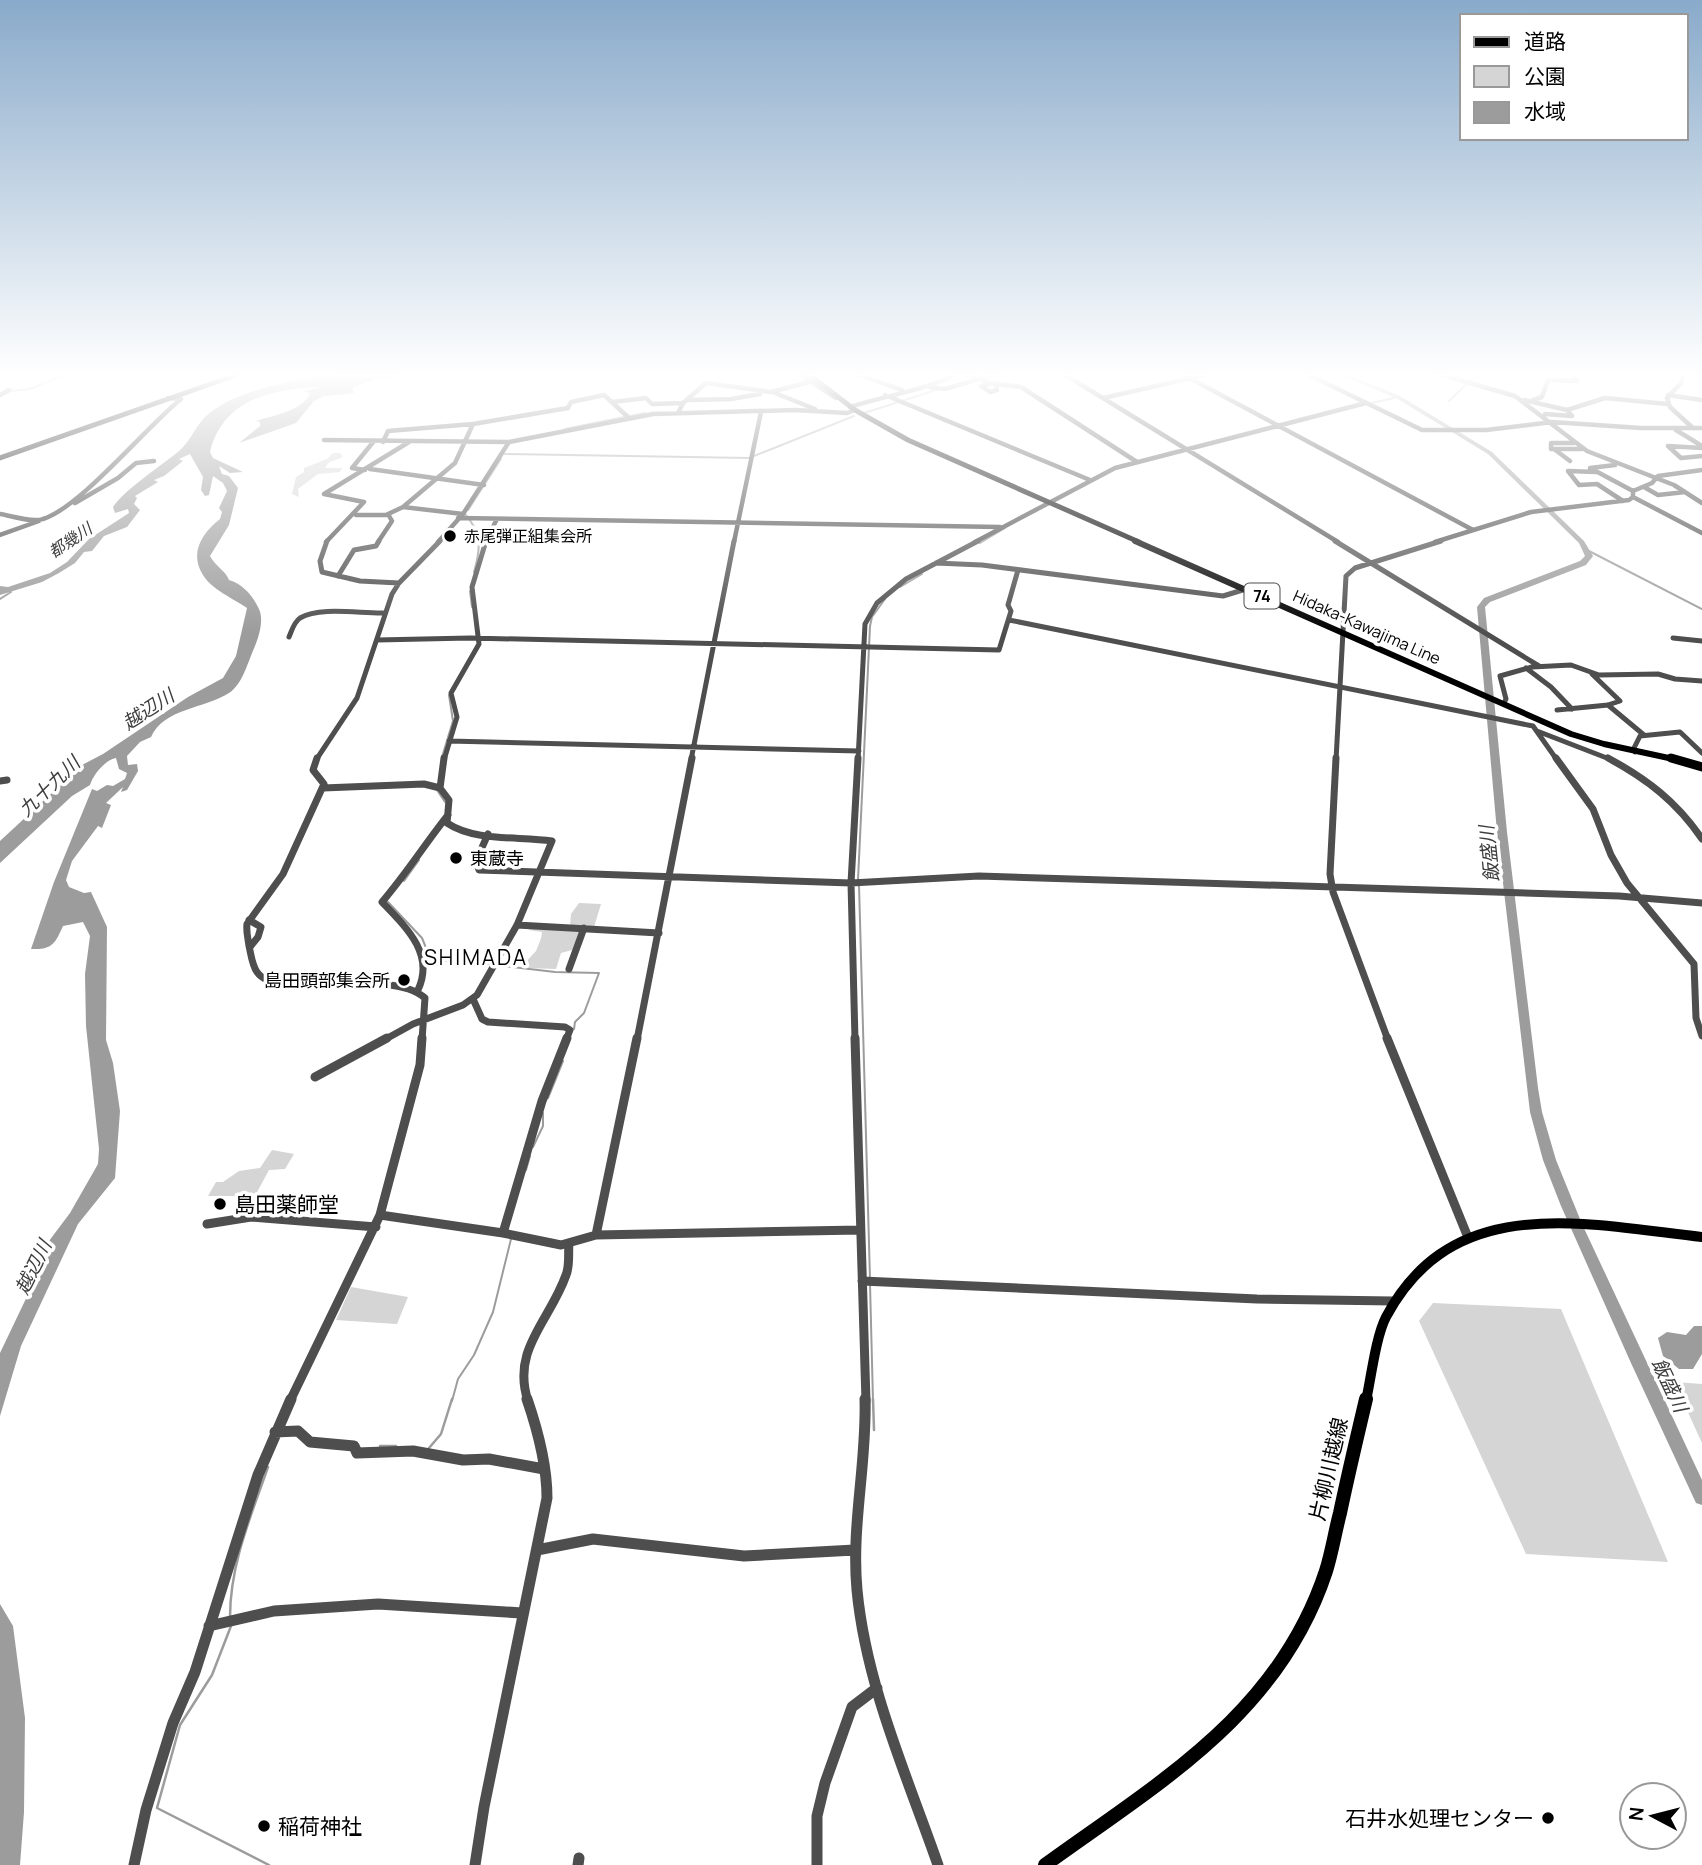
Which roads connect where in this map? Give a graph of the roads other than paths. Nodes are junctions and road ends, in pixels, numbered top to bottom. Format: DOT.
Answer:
graph roads {
  1 [pos="116,460"];
  2 [pos="359,460"];
  3 [pos="382,460"];
  4 [pos="457,460"];
  5 [pos="499,460"];
  6 [pos="751,460"];
  7 [pos="953,460"];
  8 [pos="1043,460"];
  9 [pos="1134,460"];
  10 [pos="1145,460"];
  11 [pos="1203,460"];
  12 [pos="1344,460"];
  13 [pos="1607,460"];
  14 [pos="154,461"];
  15 [pos="1137,462"];
  16 [pos="1618,465"];
  17 [pos="367,470"];
  18 [pos="1702,470"];
  19 [pos="1597,472"];
  20 [pos="438,478"];
  21 [pos="1656,479"];
  22 [pos="1090,480"];
  23 [pos="484,485"];
  24 [pos="1644,487"];
  25 [pos="1686,492"];
  26 [pos="1633,494"];
  27 [pos="1623,501"];
  28 [pos="1048,502"];
  29 [pos="1702,503"];
  30 [pos="64,505"];
  31 [pos="403,507"];
  32 [pos="0,514"];
  33 [pos="388,514"];
  34 [pos="356,515"];
  35 [pos="460,516"];
  36 [pos="497,519"];
  37 [pos="41,520"];
  38 [pos="738,524"];
  39 [pos="1000,527"];
  40 [pos="1473,530"];
  41 [pos="1702,533"];
  42 [pos="0,535"];
  43 [pos="935,563"];
  44 [pos="1371,563"];
  45 [pos="1018,570"];
  46 [pos="338,576"];
  47 [pos="399,583"];
  48 [pos="1246,589"];
  49 [pos="385,613"];
  50 [pos="1009,621"];
  51 [pos="1343,632"];
  52 [pos="289,637"];
  53 [pos="477,638"];
  54 [pos="1673,638"];
  55 [pos="377,640"];
  56 [pos="1702,641"];
  57 [pos="713,644"];
  58 [pos="867,647"];
  59 [pos="1539,666"];
  60 [pos="1526,668"];
  61 [pos="1592,673"];
  62 [pos="1702,681"];
  63 [pos="1340,687"];
  64 [pos="1502,702"];
  65 [pos="1608,705"];
  66 [pos="1572,709"];
  67 [pos="1557,710"];
  68 [pos="1537,731"];
  69 [pos="1644,735"];
  70 [pos="449,741"];
  71 [pos="695,747"];
  72 [pos="859,751"];
  73 [pos="1635,752"];
  74 [pos="1702,753"];
  75 [pos="1702,767"];
  76 [pos="323,788"];
  77 [pos="440,788"];
  78 [pos="448,815"];
  79 [pos="488,834"];
  80 [pos="1702,839"];
  81 [pos="538,873"];
  82 [pos="669,878"];
  83 [pos="851,883"];
  84 [pos="1332,887"];
  85 [pos="1638,897"];
  86 [pos="1702,903"];
  87 [pos="249,920"];
  88 [pos="517,925"];
  89 [pos="584,928"];
  90 [pos="659,933"];
  91 [pos="250,947"];
  92 [pos="569,970"];
  93 [pos="418,990"];
  94 [pos="473,999"];
  95 [pos="426,1018"];
  96 [pos="1702,1037"];
  97 [pos="315,1077"];
  98 [pos="380,1216"];
  99 [pos="207,1224"];
  100 [pos="376,1227"];
  101 [pos="860,1230"];
  102 [pos="503,1233"];
  103 [pos="596,1235"];
  104 [pos="1467,1235"];
  105 [pos="1702,1237"];
  106 [pos="569,1243"];
  107 [pos="862,1281"];
  108 [pos="1393,1301"];
  109 [pos="275,1432"];
  110 [pos="544,1469"];
  111 [pos="537,1550"];
  112 [pos="855,1550"];
  113 [pos="522,1613"];
  114 [pos="209,1626"];
  115 [pos="877,1688"];
  116 [pos="134,1865"];
  117 [pos="475,1865"];
  118 [pos="817,1865"];
  119 [pos="938,1865"];
  120 [pos="1045,1865"];
  1 -- 30 [label="street"];
  2 -- 17 [label="street"];
  3 -- 17 [label="street"];
  4 -- 20 [label="street"];
  5 -- 23 [label="street"];
  6 -- 38 [label="street"];
  7 -- 28 [label="main road, Hidaka-Kawajima Line / 74"];
  8 -- 22 [label="street"];
  9 -- 15 [label="street"];
  10 -- 15 [label="street"];
  11 -- 44 [label="street"];
  12 -- 40 [label="street"];
  13 -- 16 [label="street"];
  14 -- 30 [label="street"];
  15 -- 22 [label="street"];
  16 -- 19 [label="street"];
  16 -- 21 [label="street"];
  17 -- 20 [label="street"];
  17 -- 34 [label="street"];
  18 -- 21 [label="street"];
  19 -- 26 [label="street"];
  19 -- 27 [label="street"];
  20 -- 23 [label="street"];
  20 -- 31 [label="street"];
  21 -- 24 [label="street"];
  21 -- 25 [label="street"];
  22 -- 28 [label="street"];
  23 -- 35 [label="street"];
  24 -- 25 [label="street"];
  24 -- 26 [label="street"];
  25 -- 29 [label="street"];
  26 -- 27 [label="street"];
  26 -- 41 [label="street"];
  27 -- 40 [label="street"];
  28 -- 39 [label="street"];
  28 -- 48 [label="main road, Hidaka-Kawajima Line / 74"];
  30 -- 37 [label="street"];
  31 -- 33 [label="street"];
  31 -- 35 [label="street"];
  32 -- 37 [label="street"];
  33 -- 34 [label="street"];
  33 -- 46 [label="street"];
  34 -- 46 [label="street"];
  35 -- 36 [label="street"];
  35 -- 47 [label="street"];
  36 -- 38 [label="street"];
  36 -- 53 [label="street"];
  37 -- 42 [label="street"];
  38 -- 39 [label="street"];
  38 -- 57 [label="street"];
  39 -- 43 [label="street"];
  40 -- 44 [label="street"];
  43 -- 45 [label="street"];
  43 -- 58 [label="street"];
  44 -- 51 [label="street"];
  44 -- 59 [label="street"];
  45 -- 48 [label="street"];
  45 -- 50 [label="street"];
  46 -- 47 [label="street"];
  47 -- 49 [label="street"];
  48 -- 51 [label="main road, Hidaka-Kawajima Line / 74"];
  49 -- 52 [label="street"];
  49 -- 55 [label="street"];
  50 -- 58 [label="street"];
  50 -- 63 [label="street"];
  51 -- 63 [label="street"];
  51 -- 64 [label="main road, Hidaka-Kawajima Line / 74"];
  53 -- 55 [label="street"];
  53 -- 57 [label="street"];
  53 -- 70 [label="street"];
  54 -- 56 [label="street"];
  55 -- 76 [label="street"];
  57 -- 58 [label="street"];
  57 -- 71 [label="street"];
  58 -- 72 [label="street"];
  59 -- 60 [label="street"];
  59 -- 61 [label="street"];
  60 -- 64 [label="street"];
  60 -- 66 [label="street"];
  61 -- 62 [label="street"];
  61 -- 65 [label="street"];
  63 -- 68 [label="street"];
  63 -- 84 [label="street"];
  64 -- 73 [label="main road, Hidaka-Kawajima Line / 74"];
  65 -- 66 [label="street"];
  65 -- 69 [label="street"];
  66 -- 67 [label="street"];
  68 -- 80 [label="street"];
  68 -- 85 [label="street"];
  69 -- 73 [label="street"];
  69 -- 74 [label="street"];
  70 -- 71 [label="street"];
  70 -- 77 [label="street"];
  71 -- 72 [label="street"];
  71 -- 82 [label="street"];
  72 -- 83 [label="street"];
  73 -- 75 [label="main road, Hidaka-Kawajima Line / 74"];
  76 -- 77 [label="street"];
  76 -- 87 [label="street"];
  77 -- 78 [label="street"];
  78 -- 79 [label="street"];
  78 -- 93 [label="street"];
  79 -- 81 [label="street"];
  79 -- 81 [label="street"];
  81 -- 82 [label="street"];
  81 -- 88 [label="street"];
  82 -- 83 [label="street"];
  82 -- 90 [label="street"];
  83 -- 84 [label="street"];
  83 -- 101 [label="street"];
  84 -- 85 [label="street"];
  84 -- 104 [label="street"];
  85 -- 86 [label="street"];
  85 -- 96 [label="street"];
  87 -- 91 [label="street"];
  87 -- 91 [label="street"];
  88 -- 89 [label="street"];
  88 -- 94 [label="street"];
  89 -- 90 [label="street"];
  89 -- 92 [label="street"];
  90 -- 103 [label="street"];
  91 -- 93 [label="street"];
  93 -- 95 [label="street"];
  94 -- 95 [label="street"];
  94 -- 102 [label="street"];
  95 -- 97 [label="street"];
  95 -- 98 [label="street"];
  98 -- 100 [label="street"];
  98 -- 102 [label="street"];
  99 -- 100 [label="street"];
  100 -- 109 [label="street"];
  101 -- 103 [label="street"];
  101 -- 107 [label="street"];
  102 -- 106 [label="street"];
  103 -- 106 [label="street"];
  104 -- 105 [label="main road, 片柳川越線"];
  104 -- 108 [label="main road, 片柳川越線"];
  106 -- 110 [label="street"];
  107 -- 108 [label="street"];
  107 -- 112 [label="street"];
  108 -- 120 [label="main road, 片柳川越線"];
  109 -- 110 [label="street"];
  109 -- 114 [label="street"];
  110 -- 111 [label="street"];
  111 -- 112 [label="street"];
  111 -- 113 [label="street"];
  112 -- 115 [label="street"];
  113 -- 114 [label="street"];
  113 -- 117 [label="street"];
  114 -- 116 [label="street"];
  115 -- 118 [label="street"];
  115 -- 119 [label="street"];
}
